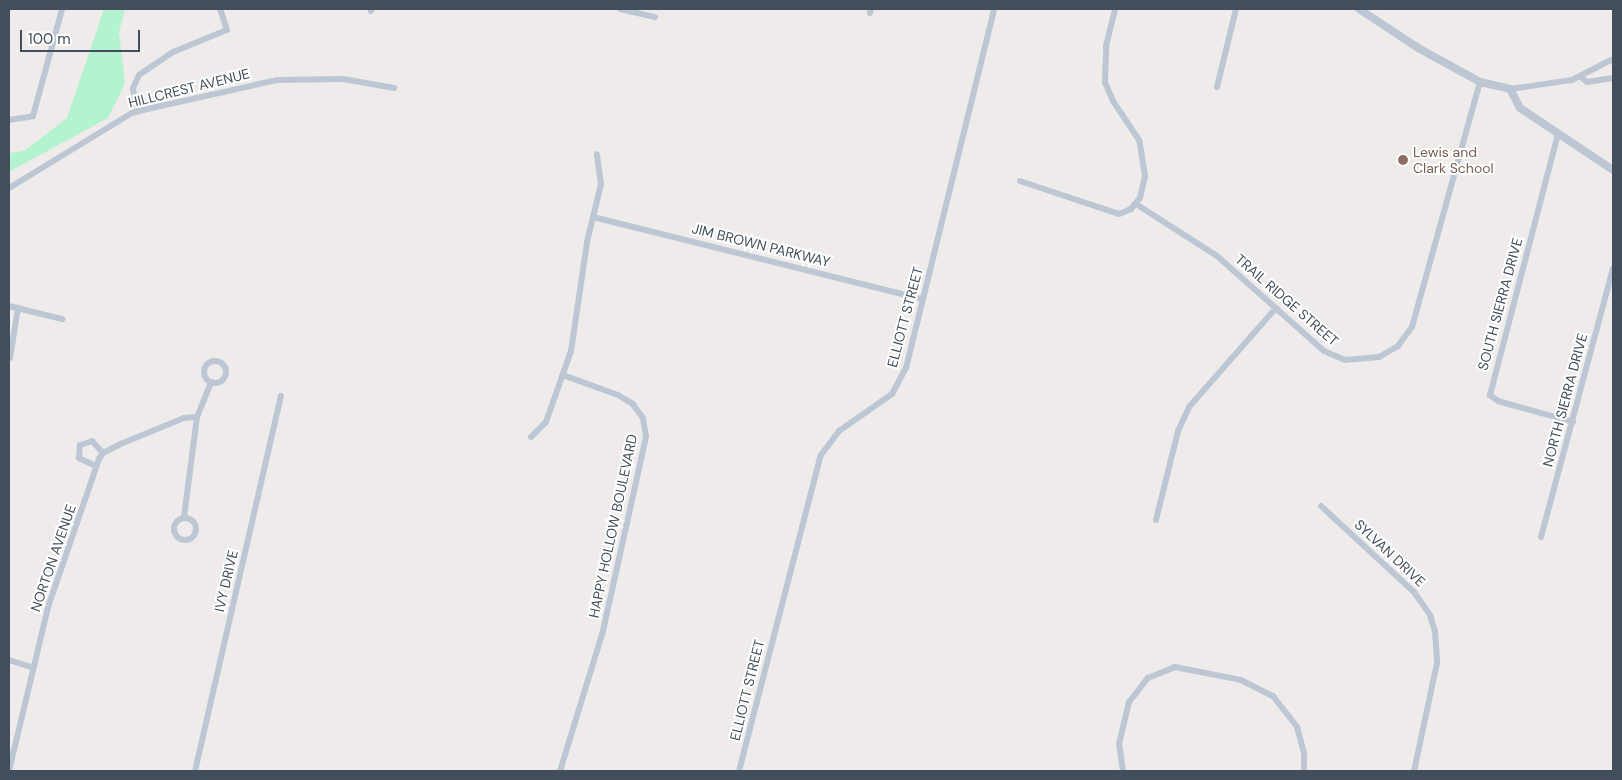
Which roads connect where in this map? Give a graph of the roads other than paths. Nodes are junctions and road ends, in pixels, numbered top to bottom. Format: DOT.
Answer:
graph roads {
  1 [pos="62,9"];
  2 [pos="220,9"];
  3 [pos="620,9"];
  4 [pos="994,9"];
  5 [pos="1115,9"];
  6 [pos="1236,9"];
  7 [pos="1359,9"];
  8 [pos="655,17"];
  9 [pos="1613,58"];
  10 [pos="1581,77"];
  11 [pos="1613,78"];
  12 [pos="1480,82"];
  13 [pos="1217,87"];
  14 [pos="394,88"];
  15 [pos="1510,89"];
  16 [pos="136,112"];
  17 [pos="9,120"];
  18 [pos="1558,134"];
  19 [pos="597,154"];
  20 [pos="1613,170"];
  21 [pos="1020,181"];
  22 [pos="9,188"];
  23 [pos="1136,204"];
  24 [pos="593,217"];
  25 [pos="1613,268"];
  26 [pos="923,299"];
  27 [pos="9,306"];
  28 [pos="18,308"];
  29 [pos="1276,308"];
  30 [pos="62,319"];
  31 [pos="10,358"];
  32 [pos="563,375"];
  33 [pos="211,382"];
  34 [pos="281,396"];
  35 [pos="197,417"];
  36 [pos="1573,422"];
  37 [pos="530,437"];
  38 [pos="103,453"];
  39 [pos="96,466"];
  40 [pos="1321,506"];
  41 [pos="184,517"];
  42 [pos="1156,520"];
  43 [pos="1541,538"];
  44 [pos="9,660"];
  45 [pos="34,668"];
  46 [pos="9,771"];
  47 [pos="195,771"];
  48 [pos="560,771"];
  49 [pos="739,771"];
  50 [pos="1123,771"];
  51 [pos="1304,771"];
  52 [pos="1414,771"];
  1 -- 17 [label="street"];
  2 -- 16 [label="street"];
  3 -- 8 [label="street"];
  4 -- 26 [label="street, ELLIOTT STREET"];
  5 -- 23 [label="street"];
  6 -- 13 [label="street"];
  7 -- 12 [label="street"];
  9 -- 10 [label="street"];
  10 -- 11 [label="street"];
  10 -- 15 [label="street"];
  12 -- 15 [label="street"];
  12 -- 29 [label="street, TRAIL RIDGE STREET"];
  14 -- 16 [label="street, HILLCREST AVENUE"];
  15 -- 18 [label="street"];
  16 -- 22 [label="street, HILLCREST AVENUE"];
  18 -- 20 [label="street"];
  18 -- 36 [label="street, SOUTH SIERRA DRIVE"];
  19 -- 24 [label="street"];
  21 -- 23 [label="street"];
  23 -- 29 [label="street, TRAIL RIDGE STREET"];
  24 -- 26 [label="street, JIM BROWN PARKWAY"];
  24 -- 32 [label="street"];
  25 -- 36 [label="street, NORTH SIERRA DRIVE"];
  26 -- 49 [label="street, ELLIOTT STREET"];
  27 -- 28 [label="street"];
  28 -- 30 [label="street"];
  28 -- 31 [label="street"];
  29 -- 42 [label="street"];
  32 -- 37 [label="street"];
  32 -- 48 [label="street, HAPPY HOLLOW BOULEVARD"];
  33 -- 35 [label="street"];
  34 -- 47 [label="street, IVY DRIVE"];
  35 -- 38 [label="street"];
  35 -- 41 [label="street"];
  36 -- 43 [label="street, NORTH SIERRA DRIVE"];
  38 -- 39 [label="street, NORTON AVENUE"];
  38 -- 39 [label="street"];
  39 -- 45 [label="street, NORTON AVENUE"];
  40 -- 52 [label="street, SYLVAN DRIVE"];
  44 -- 45 [label="street"];
  45 -- 46 [label="street, NORTON AVENUE"];
  50 -- 51 [label="street"];
}
